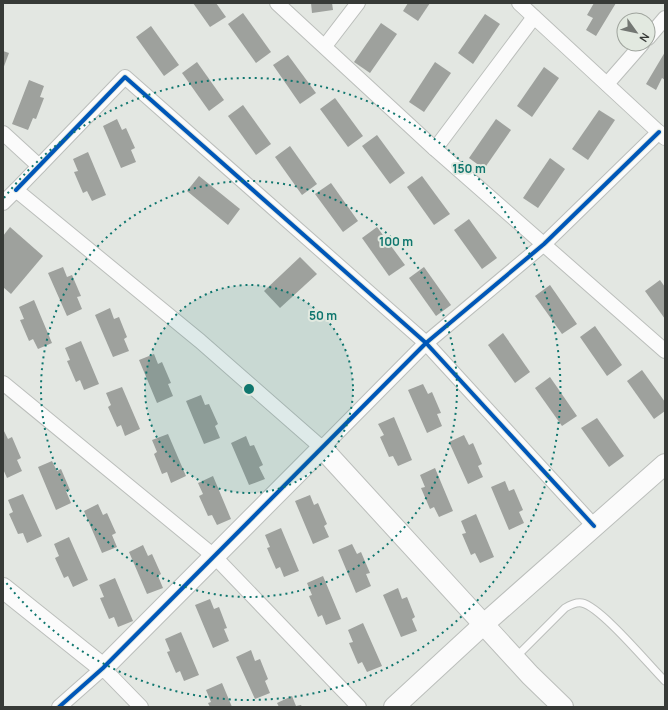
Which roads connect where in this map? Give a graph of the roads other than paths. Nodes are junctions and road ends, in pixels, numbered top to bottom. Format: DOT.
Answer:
graph roads {
  1 [pos="277,3"];
  2 [pos="358,3"];
  3 [pos="519,3"];
  4 [pos="534,16"];
  5 [pos="665,18"];
  6 [pos="656,29"];
  7 [pos="325,46"];
  8 [pos="635,52"];
  9 [pos="607,84"];
  10 [pos="3,133"];
  11 [pos="662,135"];
  12 [pos="435,149"];
  13 [pos="39,166"];
  14 [pos="16,190"];
  15 [pos="3,203"];
  16 [pos="544,244"];
  17 [pos="426,343"];
  18 [pos="665,351"];
  19 [pos="3,383"];
  20 [pos="322,448"];
  21 [pos="665,464"];
  22 [pos="594,526"];
  23 [pos="215,557"];
  24 [pos="3,588"];
  25 [pos="484,624"];
  26 [pos="515,658"];
  27 [pos="103,668"];
  28 [pos="665,681"];
  29 [pos="59,707"];
  30 [pos="141,707"];
  31 [pos="359,707"];
  32 [pos="394,707"];
  33 [pos="563,707"];
  1 -- 7 [label="street"];
  2 -- 7 [label="street"];
  3 -- 4 [label="street"];
  4 -- 9 [label="street"];
  4 -- 12 [label="street"];
  5 -- 6 [label="street"];
  7 -- 12 [label="street"];
  8 -- 9 [label="street"];
  9 -- 11 [label="street"];
  10 -- 13 [label="street"];
  11 -- 16 [label="street"];
  12 -- 16 [label="street"];
  13 -- 14 [label="street"];
  13 -- 17 [label="street"];
  14 -- 15 [label="street"];
  14 -- 20 [label="street"];
  16 -- 17 [label="street"];
  16 -- 18 [label="street"];
  17 -- 20 [label="street"];
  17 -- 22 [label="street"];
  19 -- 23 [label="street"];
  20 -- 23 [label="street"];
  20 -- 25 [label="street"];
  21 -- 22 [label="street"];
  22 -- 25 [label="street"];
  23 -- 27 [label="street"];
  23 -- 31 [label="street"];
  24 -- 27 [label="street"];
  25 -- 26 [label="street"];
  25 -- 32 [label="street"];
  26 -- 28 [label="lane"];
  26 -- 33 [label="street"];
  27 -- 29 [label="street"];
  27 -- 30 [label="street"];
}
